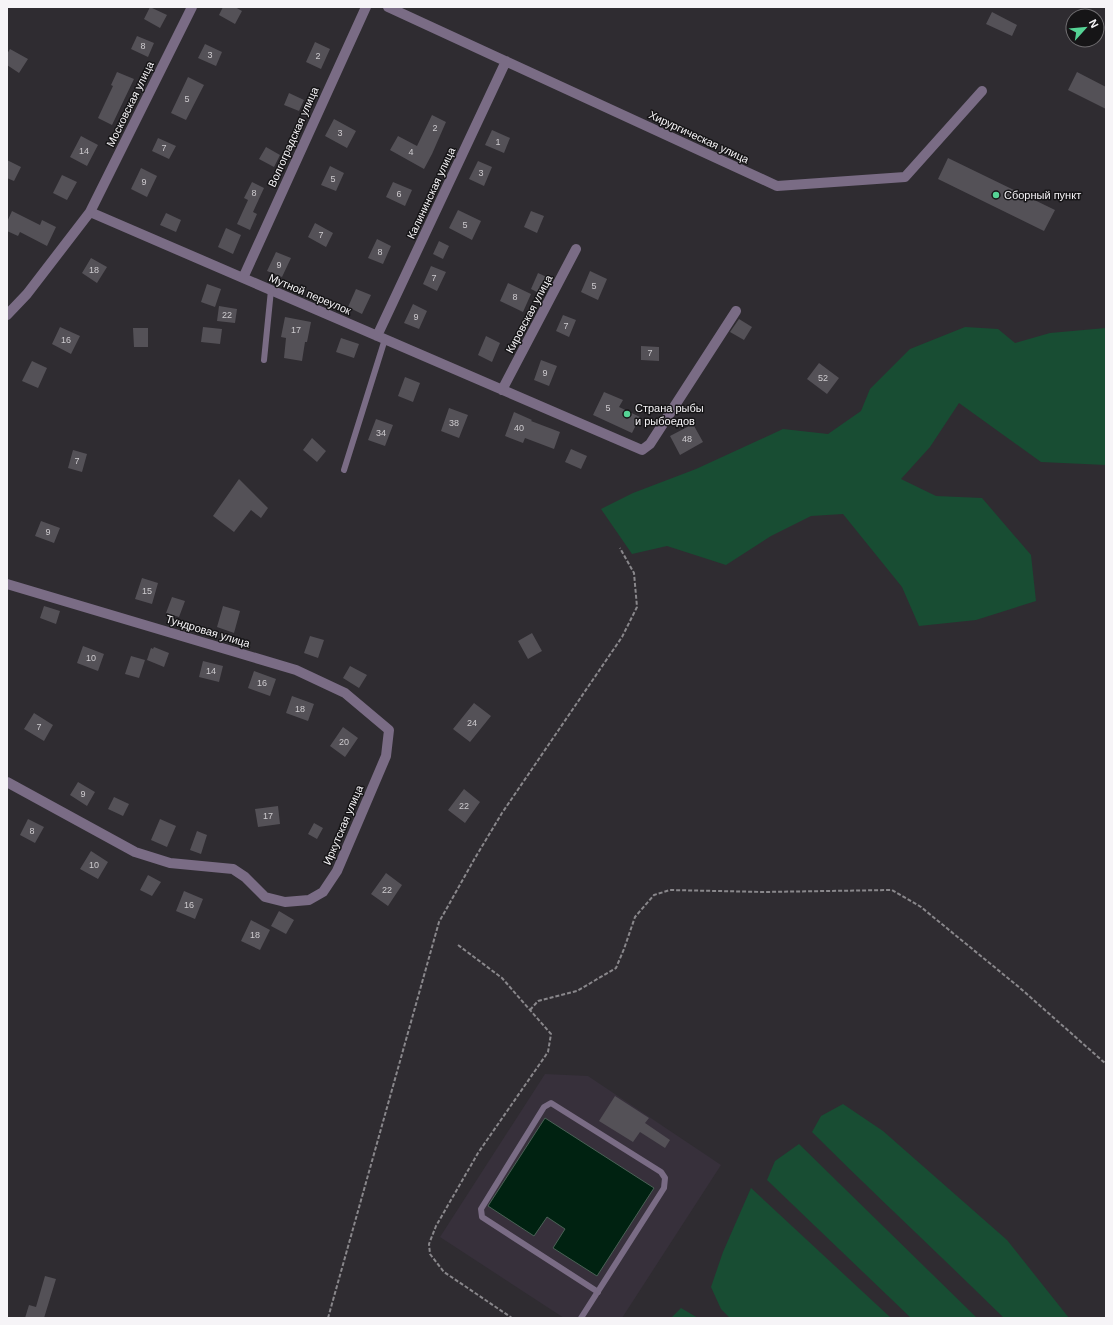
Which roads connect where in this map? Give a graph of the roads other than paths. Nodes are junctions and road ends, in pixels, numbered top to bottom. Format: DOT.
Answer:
graph roads {
  1 [pos="192,7"];
  2 [pos="366,7"];
  3 [pos="388,7"];
  4 [pos="506,61"];
  5 [pos="982,91"];
  6 [pos="90,212"];
  7 [pos="576,249"];
  8 [pos="243,278"];
  9 [pos="271,290"];
  10 [pos="736,311"];
  11 [pos="7,315"];
  12 [pos="381,337"];
  13 [pos="264,360"];
  14 [pos="502,390"];
  15 [pos="344,470"];
  16 [pos="7,584"];
  17 [pos="389,730"];
  18 [pos="7,782"];
  19 [pos="598,1292"];
  20 [pos="581,1318"];
  1 -- 6 [label="street, Московская улица"];
  2 -- 8 [label="street, Волгоградская улица"];
  3 -- 4 [label="street, Хирургическая улица"];
  4 -- 5 [label="street, Хирургическая улица"];
  4 -- 12 [label="street, Калининская улица"];
  6 -- 8 [label="street, Мутной переулок"];
  6 -- 11 [label="street"];
  7 -- 14 [label="street, Кировская улица"];
  8 -- 9 [label="street, Мутной переулок"];
  9 -- 12 [label="street, Мутной переулок"];
  9 -- 13 [label="lane"];
  10 -- 14 [label="street, Мутной переулок"];
  12 -- 14 [label="street, Мутной переулок"];
  12 -- 15 [label="lane"];
  16 -- 17 [label="street, Тундровая улица"];
  17 -- 18 [label="street, Иркутская улица"];
  19 -- 19 [label="lane"];
  19 -- 20 [label="lane"];
}
